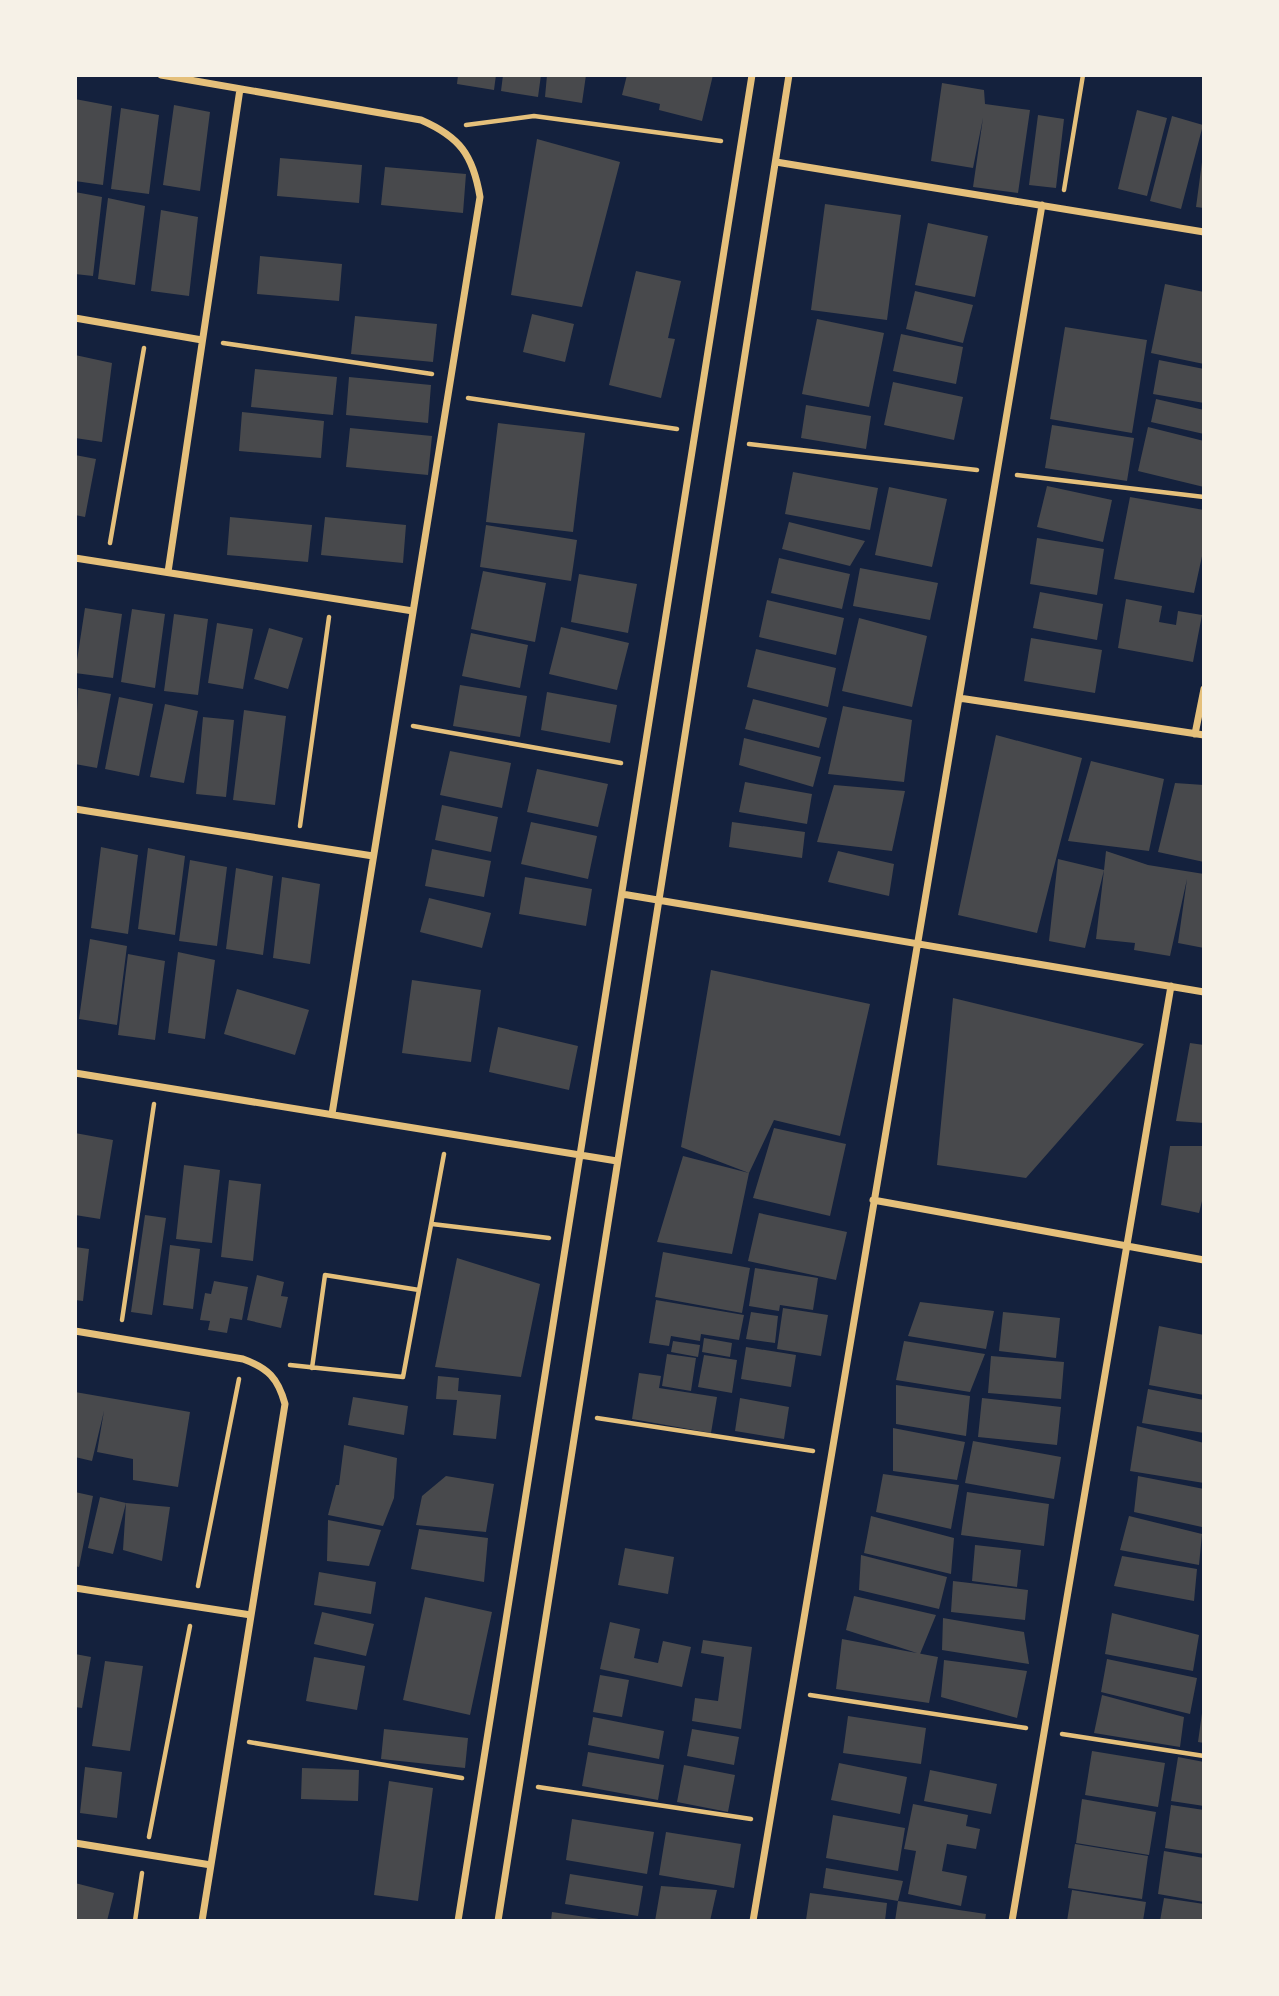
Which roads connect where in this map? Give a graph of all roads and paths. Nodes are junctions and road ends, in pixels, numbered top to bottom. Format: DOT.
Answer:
graph roads {
  1 [pos="162,75"];
  2 [pos="752,75"];
  3 [pos="789,75"];
  4 [pos="1083,75"];
  5 [pos="240,89"];
  6 [pos="445,130"];
  7 [pos="741,144"];
  8 [pos="776,162"];
  9 [pos="1042,205"];
  10 [pos="1061,208"];
  11 [pos="1204,232"];
  12 [pos="75,318"];
  13 [pos="147,330"];
  14 [pos="202,340"];
  15 [pos="451,377"];
  16 [pos="447,395"];
  17 [pos="695,432"];
  18 [pos="732,442"];
  19 [pos="997,472"];
  20 [pos="1204,498"];
  21 [pos="75,558"];
  22 [pos="106,563"];
  23 [pos="168,572"];
  24 [pos="331,598"];
  25 [pos="413,611"];
  26 [pos="1204,689"];
  27 [pos="959,698"];
  28 [pos="395,723"];
  29 [pos="1195,734"];
  30 [pos="1204,735"];
  31 [pos="642,767"];
  32 [pos="75,809"];
  33 [pos="298,845"];
  34 [pos="373,856"];
  35 [pos="622,894"];
  36 [pos="658,901"];
  37 [pos="918,944"];
  38 [pos="1171,986"];
  39 [pos="1204,992"];
  40 [pos="75,1073"];
  41 [pos="157,1086"];
  42 [pos="332,1114"];
  43 [pos="448,1133"];
  44 [pos="580,1155"];
  45 [pos="617,1161"];
  46 [pos="873,1200"];
  47 [pos="432,1224"];
  48 [pos="567,1240"];
  49 [pos="1127,1246"];
  50 [pos="1204,1260"];
  51 [pos="419,1290"];
  52 [pos="75,1331"];
  53 [pos="120,1338"];
  54 [pos="243,1359"];
  55 [pos="284,1364"];
  56 [pos="312,1368"];
  57 [pos="577,1415"];
  58 [pos="832,1454"];
  59 [pos="75,1588"];
  60 [pos="194,1606"];
  61 [pos="251,1615"];
  62 [pos="792,1692"];
  63 [pos="1045,1731"];
  64 [pos="231,1739"];
  65 [pos="1204,1756"];
  66 [pos="481,1782"];
  67 [pos="518,1784"];
  68 [pos="769,1822"];
  69 [pos="75,1843"];
  70 [pos="145,1854"];
  71 [pos="211,1865"];
  72 [pos="135,1921"];
  73 [pos="202,1921"];
  74 [pos="458,1921"];
  75 [pos="498,1921"];
  76 [pos="753,1921"];
  77 [pos="1012,1921"];
  1 -- 5 [label="street"];
  2 -- 7 [label="street"];
  3 -- 8 [label="street"];
  4 -- 10 [label="path"];
  5 -- 6 [label="street"];
  5 -- 14 [label="street"];
  6 -- 7 [label="path"];
  6 -- 15 [label="street"];
  7 -- 17 [label="street"];
  8 -- 9 [label="street"];
  8 -- 18 [label="street"];
  9 -- 10 [label="street"];
  9 -- 19 [label="street"];
  10 -- 11 [label="street"];
  12 -- 13 [label="street"];
  13 -- 14 [label="street"];
  13 -- 22 [label="path"];
  14 -- 15 [label="path"];
  14 -- 23 [label="street"];
  15 -- 16 [label="street"];
  16 -- 17 [label="path"];
  16 -- 25 [label="street"];
  17 -- 31 [label="street"];
  18 -- 19 [label="path"];
  18 -- 36 [label="street"];
  19 -- 20 [label="path"];
  19 -- 27 [label="street"];
  21 -- 22 [label="street"];
  22 -- 23 [label="street"];
  23 -- 24 [label="street"];
  24 -- 25 [label="street"];
  24 -- 33 [label="path"];
  25 -- 28 [label="street"];
  26 -- 29 [label="street"];
  27 -- 29 [label="street"];
  27 -- 37 [label="street"];
  28 -- 31 [label="path"];
  28 -- 34 [label="street"];
  29 -- 30 [label="street"];
  31 -- 35 [label="street"];
  32 -- 33 [label="street"];
  33 -- 34 [label="street"];
  34 -- 42 [label="street"];
  35 -- 36 [label="street"];
  35 -- 44 [label="street"];
  36 -- 37 [label="street"];
  36 -- 45 [label="street"];
  37 -- 38 [label="street"];
  37 -- 46 [label="street"];
  38 -- 39 [label="street"];
  38 -- 49 [label="street"];
  40 -- 41 [label="street"];
  41 -- 42 [label="street"];
  41 -- 53 [label="path"];
  42 -- 43 [label="street"];
  43 -- 44 [label="street"];
  43 -- 47 [label="path"];
  44 -- 45 [label="street"];
  44 -- 48 [label="street"];
  45 -- 57 [label="street"];
  46 -- 49 [label="street"];
  46 -- 58 [label="street"];
  47 -- 48 [label="path"];
  47 -- 51 [label="path"];
  48 -- 66 [label="street"];
  49 -- 50 [label="street"];
  49 -- 63 [label="street"];
  51 -- 56 [label="path"];
  51 -- 56 [label="path"];
  52 -- 53 [label="street"];
  53 -- 54 [label="street"];
  54 -- 60 [label="path"];
  54 -- 61 [label="street"];
  55 -- 56 [label="path"];
  57 -- 58 [label="path"];
  57 -- 67 [label="street"];
  58 -- 62 [label="street"];
  59 -- 60 [label="street"];
  60 -- 61 [label="street"];
  60 -- 70 [label="path"];
  61 -- 64 [label="street"];
  62 -- 63 [label="path"];
  62 -- 68 [label="street"];
  63 -- 65 [label="path"];
  63 -- 77 [label="street"];
  64 -- 66 [label="path"];
  64 -- 71 [label="street"];
  66 -- 74 [label="street"];
  67 -- 68 [label="path"];
  67 -- 75 [label="street"];
  68 -- 76 [label="street"];
  69 -- 70 [label="street"];
  70 -- 71 [label="street"];
  70 -- 72 [label="path"];
  71 -- 73 [label="street"];
}
